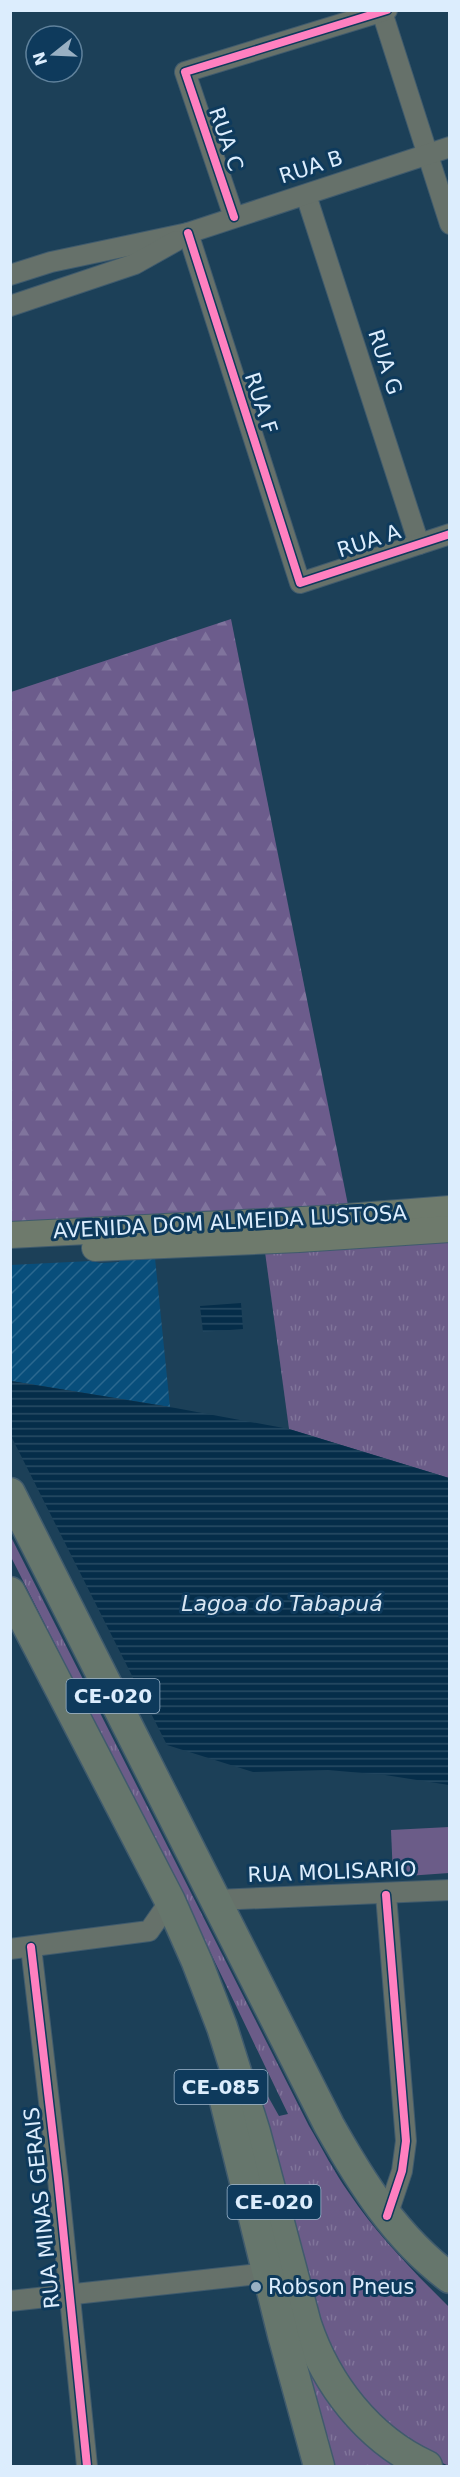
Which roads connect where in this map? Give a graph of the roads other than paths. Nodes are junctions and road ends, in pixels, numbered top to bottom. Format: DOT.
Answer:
graph roads {
  1 [pos="384,11"];
  2 [pos="450,147"];
  3 [pos="427,154"];
  4 [pos="306,195"];
  5 [pos="234,217"];
  6 [pos="450,224"];
  7 [pos="188,233"];
  8 [pos="10,275"];
  9 [pos="10,306"];
  10 [pos="450,534"];
  11 [pos="419,544"];
  12 [pos="300,583"];
  13 [pos="450,1209"];
  14 [pos="450,1229"];
  15 [pos="10,1235"];
  16 [pos="172,1236"];
  17 [pos="10,1252"];
  18 [pos="10,1493"];
  19 [pos="10,1592"];
  20 [pos="450,1890"];
  21 [pos="386,1894"];
  22 [pos="216,1900"];
  23 [pos="170,1901"];
  24 [pos="31,1947"];
  25 [pos="10,1949"];
  26 [pos="387,2216"];
  27 [pos="440,2264"];
  28 [pos="268,2273"];
  29 [pos="69,2294"];
  30 [pos="450,2295"];
  31 [pos="10,2301"];
  32 [pos="87,2466"];
  33 [pos="319,2466"];
  34 [pos="427,2466"];
  1 -- 3 [label="street"];
  1 -- 5 [label="street, RUA C"];
  2 -- 3 [label="street, RUA B"];
  3 -- 4 [label="street, RUA B"];
  3 -- 6 [label="street"];
  4 -- 5 [label="street, RUA B"];
  4 -- 11 [label="street, RUA G"];
  5 -- 7 [label="street, RUA B"];
  7 -- 8 [label="street"];
  7 -- 9 [label="street"];
  7 -- 12 [label="street, RUA F"];
  10 -- 11 [label="street, RUA A"];
  11 -- 12 [label="street, RUA A"];
  13 -- 16 [label="main road, AVENIDA DOM ALMEIDA LUSTOSA"];
  14 -- 16 [label="main road, AVENIDA DOM ALMEIDA LUSTOSA"];
  15 -- 16 [label="main road, AVENIDA DOM ALMEIDA LUSTOSA"];
  16 -- 17 [label="main road, AVENIDA DOM ALMEIDA LUSTOSA"];
  18 -- 22 [label="highway, CE-020"];
  19 -- 23 [label="highway, CE-020"];
  20 -- 21 [label="street, RUA MOLISARIO"];
  21 -- 22 [label="street, RUA MOLISARIO"];
  21 -- 26 [label="street"];
  22 -- 26 [label="highway, CE-020"];
  23 -- 24 [label="street"];
  23 -- 28 [label="highway, CE-085"];
  23 -- 34 [label="highway, CE-020"];
  24 -- 25 [label="street"];
  24 -- 29 [label="street, RUA MINAS GERAIS"];
  26 -- 27 [label="highway, CE-020"];
  27 -- 30 [label="highway"];
  28 -- 29 [label="street"];
  28 -- 33 [label="highway, CE-085"];
  29 -- 31 [label="street"];
  29 -- 32 [label="street, RUA MINAS GERAIS"];
}
